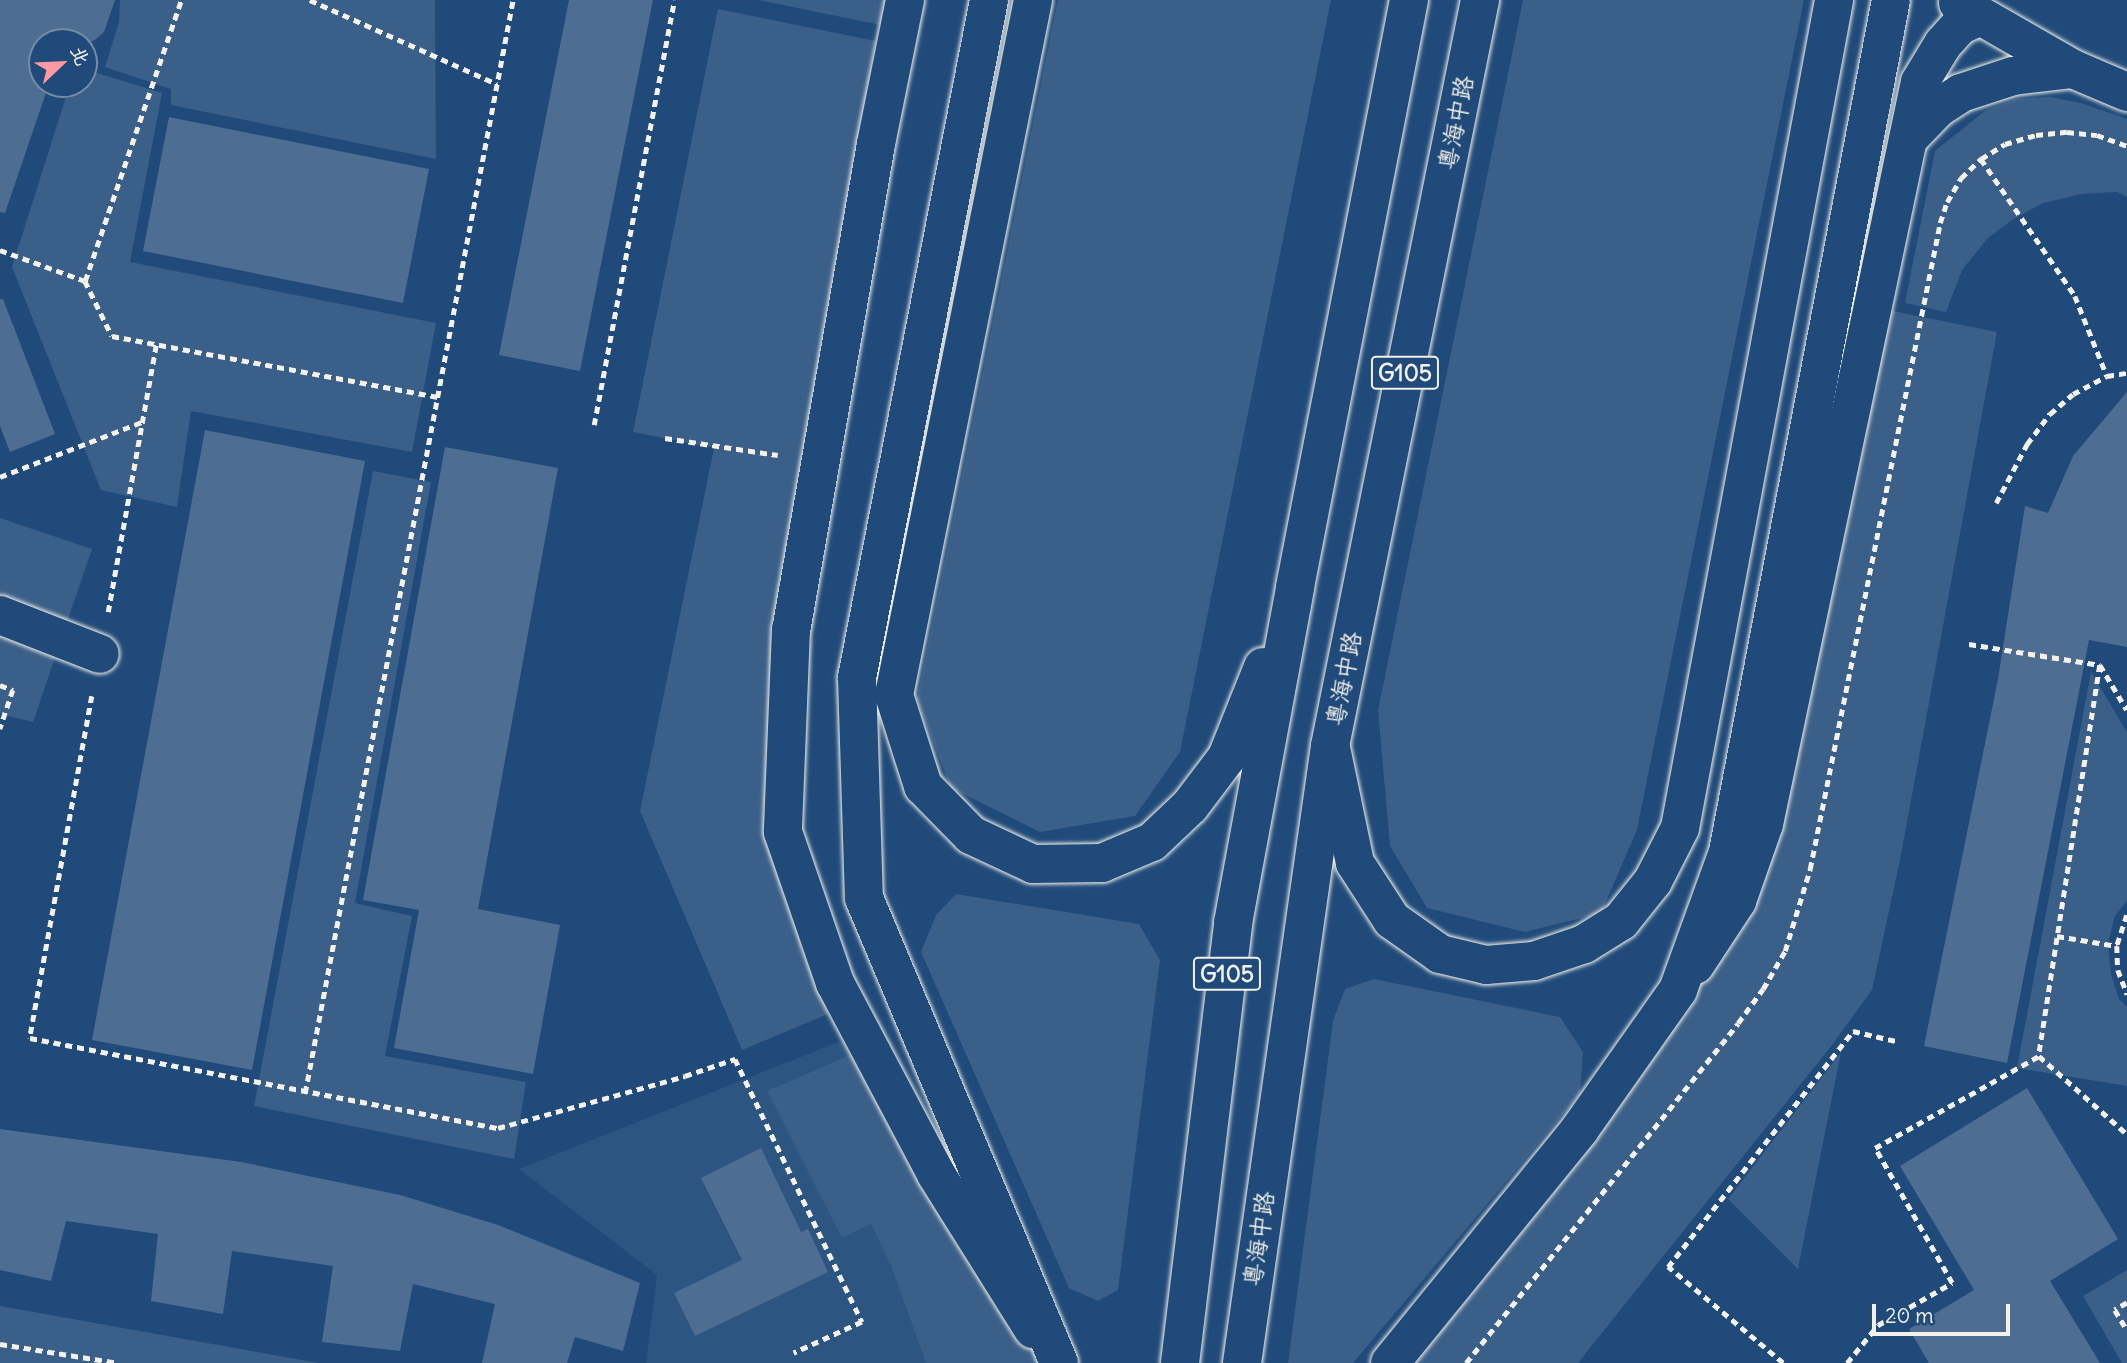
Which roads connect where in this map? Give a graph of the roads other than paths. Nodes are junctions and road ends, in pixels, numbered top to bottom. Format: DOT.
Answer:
graph roads {
  1 [pos="905,0"];
  2 [pos="989,0"];
  3 [pos="1033,0"];
  4 [pos="1409,0"];
  5 [pos="1480,0"];
  6 [pos="1834,0"];
  7 [pos="1891,0"];
  8 [pos="1966,8"];
  9 [pos="2073,69"];
  10 [pos="2127,92"];
  11 [pos="1909,138"];
  12 [pos="1295,587"];
  13 [pos="0,615"];
  14 [pos="100,654"];
  15 [pos="1330,746"];
  16 [pos="1678,990"];
  17 [pos="1056,1363"];
  18 [pos="1180,1363"];
  19 [pos="1242,1363"];
  20 [pos="1390,1363"];
  1 -- 17 [label="main road"];
  2 -- 17 [label="main road"];
  3 -- 12 [label="main road"];
  4 -- 12 [label="main road, G105"];
  5 -- 15 [label="main road, 粤海中路 / G105"];
  6 -- 15 [label="main road"];
  7 -- 16 [label="main road"];
  8 -- 9 [label="main road"];
  8 -- 11 [label="main road"];
  9 -- 10 [label="main road"];
  9 -- 11 [label="main road"];
  11 -- 16 [label="main road"];
  12 -- 18 [label="main road, G105"];
  13 -- 14 [label="main road"];
  15 -- 19 [label="main road, 粤海中路 / G105"];
  16 -- 20 [label="main road"];
}
